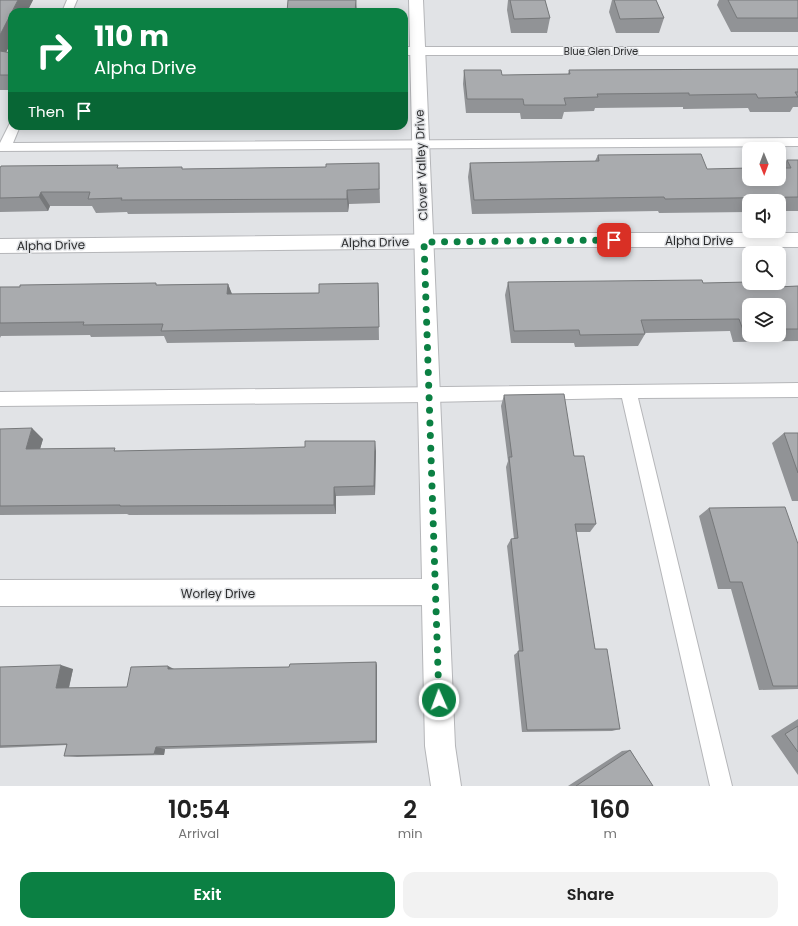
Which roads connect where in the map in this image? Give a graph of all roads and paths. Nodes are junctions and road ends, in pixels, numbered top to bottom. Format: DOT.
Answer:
graph roads {
  1 [pos="416,0"];
  2 [pos="411,51"];
  3 [pos="798,51"];
  4 [pos="12,130"];
  5 [pos="798,142"];
  6 [pos="420,144"];
  7 [pos="2,147"];
  8 [pos="798,240"];
  9 [pos="424,242"];
  10 [pos="0,246"];
  11 [pos="798,390"];
  12 [pos="628,391"];
  13 [pos="429,395"];
  14 [pos="0,399"];
  15 [pos="435,592"];
  16 [pos="0,593"];
  17 [pos="446,786"];
  18 [pos="721,786"];
  1 -- 2 [label="street, Clover Valley Drive"];
  2 -- 3 [label="street, Blue Glen Drive"];
  2 -- 6 [label="street, Clover Valley Drive"];
  4 -- 7 [label="lane"];
  5 -- 6 [label="lane"];
  6 -- 7 [label="lane"];
  6 -- 9 [label="street, Clover Valley Drive"];
  8 -- 9 [label="street, Alpha Drive"];
  9 -- 10 [label="street, Alpha Drive"];
  9 -- 13 [label="street, Clover Valley Drive"];
  11 -- 12 [label="lane"];
  12 -- 13 [label="lane"];
  12 -- 18 [label="lane"];
  13 -- 14 [label="lane"];
  13 -- 15 [label="street, Clover Valley Drive"];
  15 -- 16 [label="street, Worley Drive"];
  15 -- 17 [label="street, Clover Valley Drive"];
}
